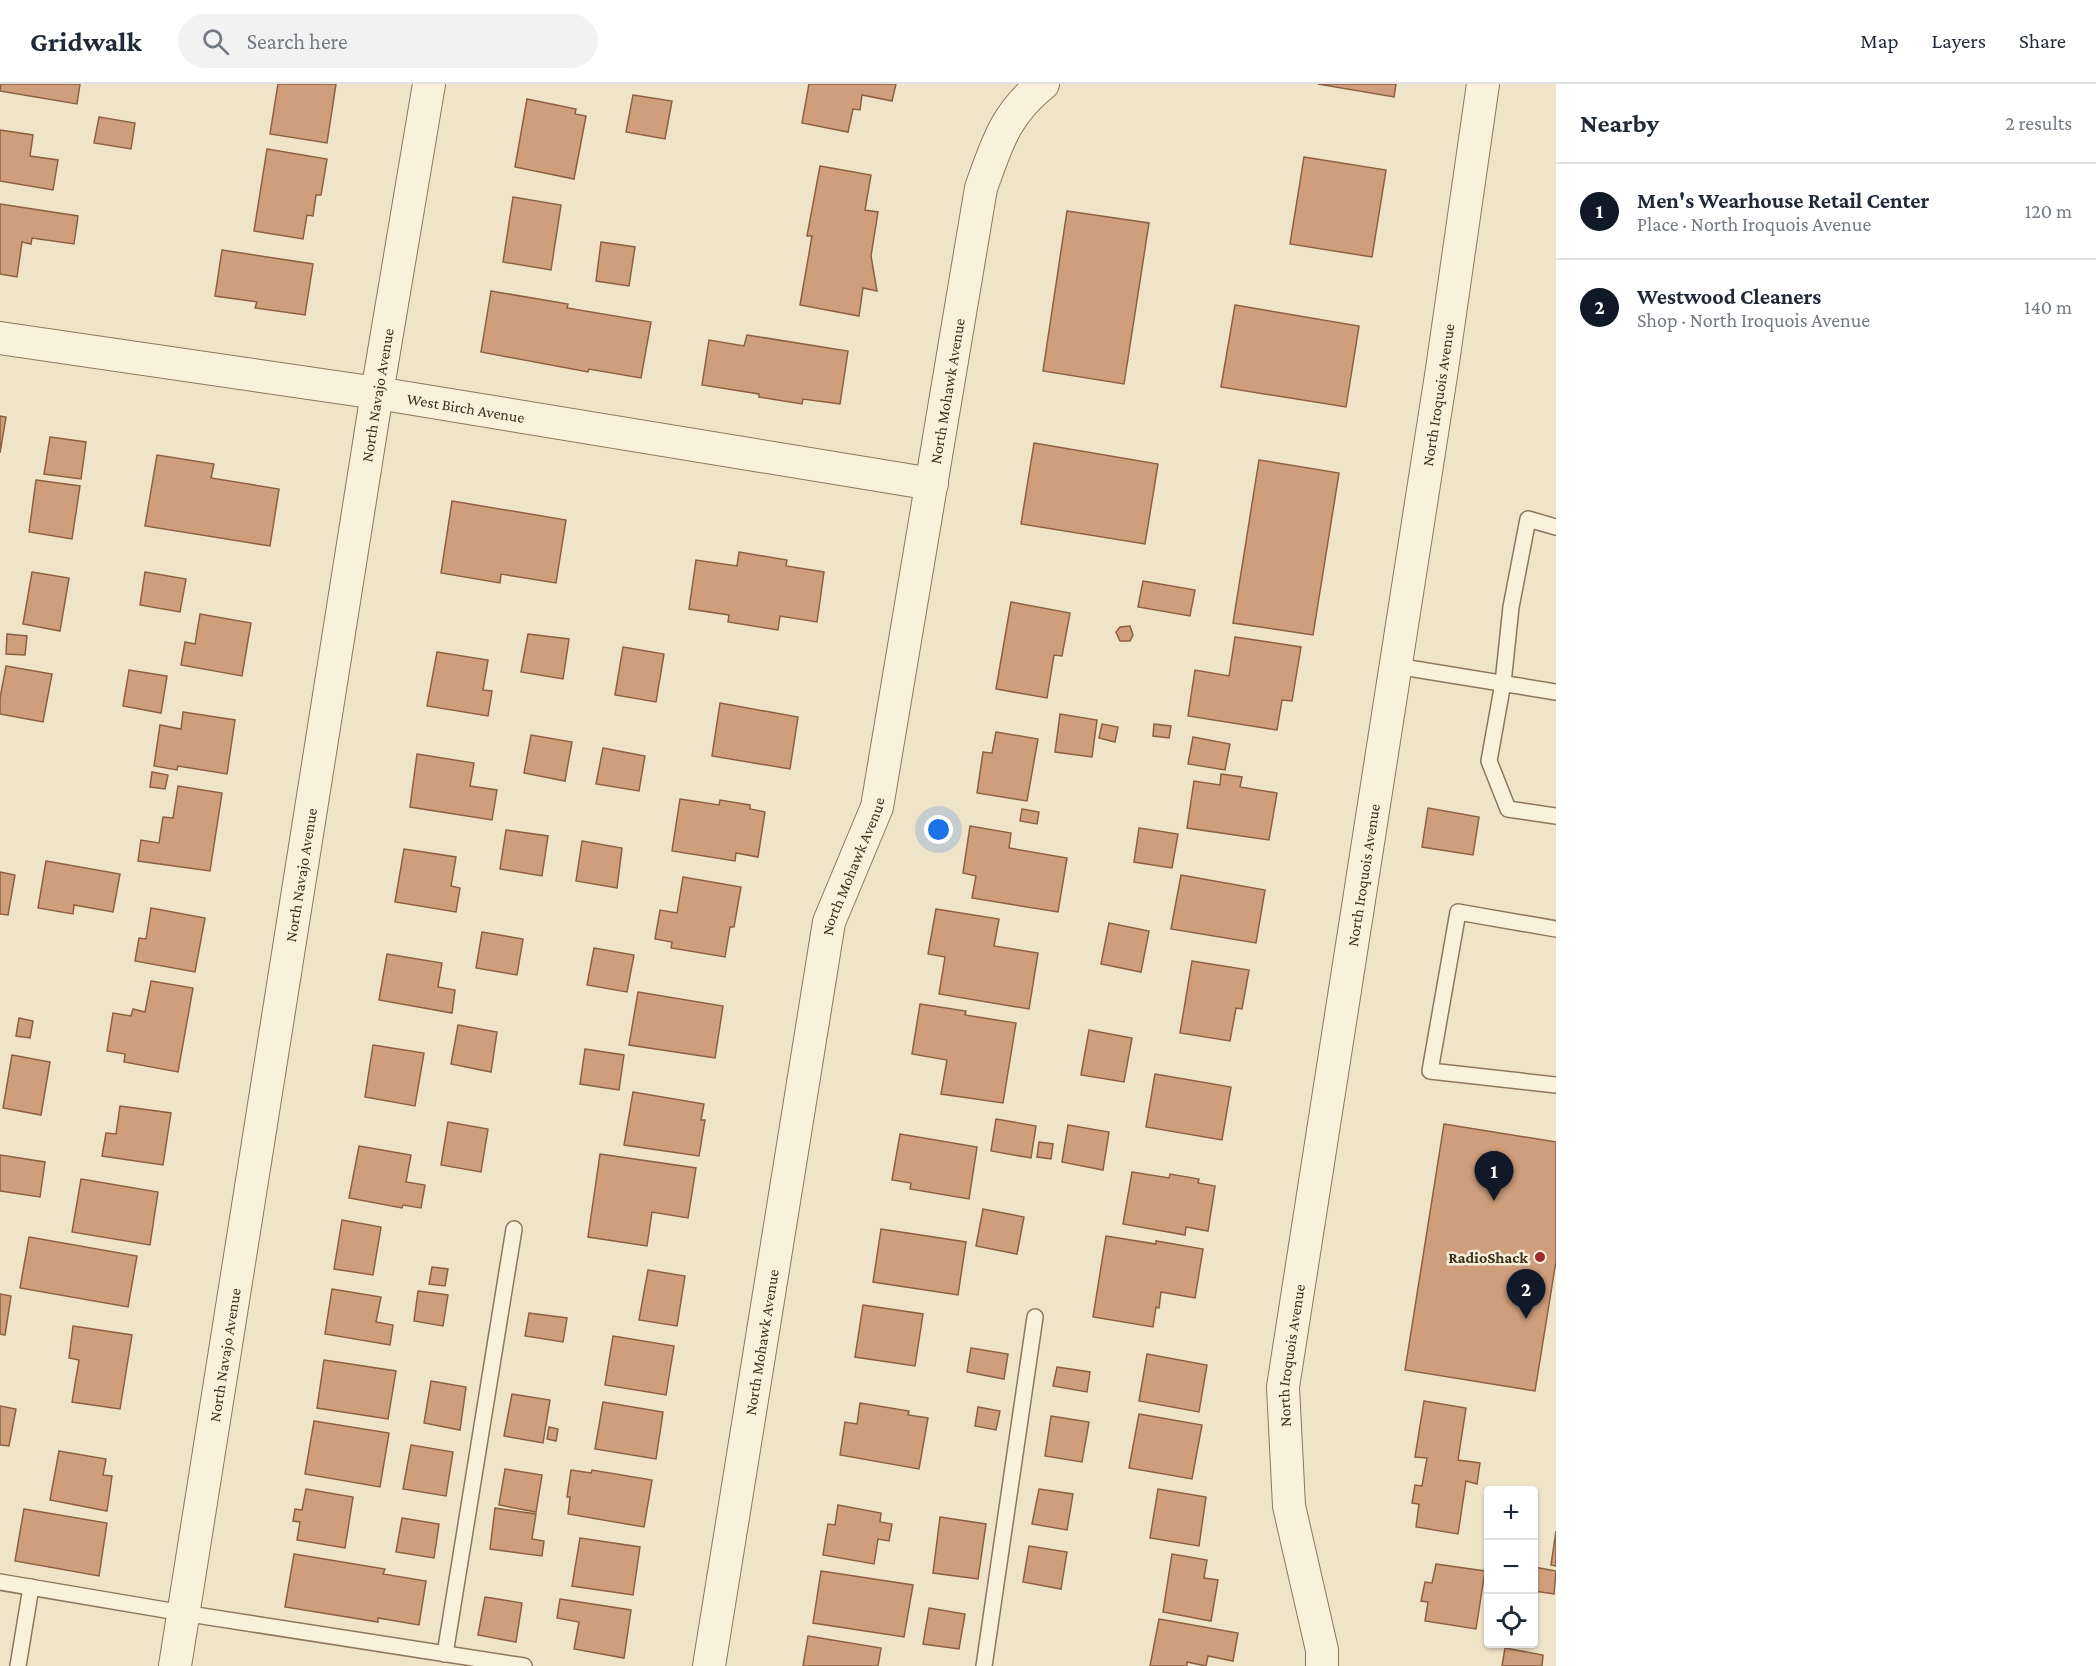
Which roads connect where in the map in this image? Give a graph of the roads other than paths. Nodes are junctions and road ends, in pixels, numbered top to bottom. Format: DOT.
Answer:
graph roads {
  1 [pos="429,84"];
  2 [pos="1043,84"];
  3 [pos="1483,84"];
  4 [pos="0,338"];
  5 [pos="377,393"];
  6 [pos="932,484"];
  7 [pos="1556,527"];
  8 [pos="1396,666"];
  9 [pos="1503,683"];
  10 [pos="1556,692"];
  11 [pos="1556,816"];
  12 [pos="1556,928"];
  13 [pos="1556,1085"];
  14 [pos="514,1229"];
  15 [pos="1035,1317"];
  16 [pos="0,1582"];
  17 [pos="31,1587"];
  18 [pos="183,1613"];
  19 [pos="445,1654"];
  20 [pos="18,1666"];
  21 [pos="174,1666"];
  22 [pos="524,1666"];
  23 [pos="709,1666"];
  24 [pos="984,1666"];
  25 [pos="1322,1666"];
  1 -- 5 [label="street, North Navajo Avenue"];
  2 -- 6 [label="street, North Mohawk Avenue"];
  3 -- 8 [label="street, North Iroquois Avenue"];
  4 -- 5 [label="street, West Birch Avenue"];
  5 -- 6 [label="street, West Birch Avenue"];
  5 -- 18 [label="street, North Navajo Avenue"];
  6 -- 23 [label="street, North Mohawk Avenue"];
  7 -- 9 [label="lane"];
  8 -- 9 [label="lane"];
  8 -- 25 [label="street, North Iroquois Avenue"];
  9 -- 10 [label="lane"];
  9 -- 11 [label="lane"];
  12 -- 13 [label="lane"];
  14 -- 19 [label="lane"];
  15 -- 24 [label="lane"];
  16 -- 17 [label="lane"];
  17 -- 18 [label="lane"];
  17 -- 20 [label="lane"];
  18 -- 19 [label="lane"];
  18 -- 21 [label="street, North Navajo Avenue"];
  19 -- 22 [label="lane"];
}
